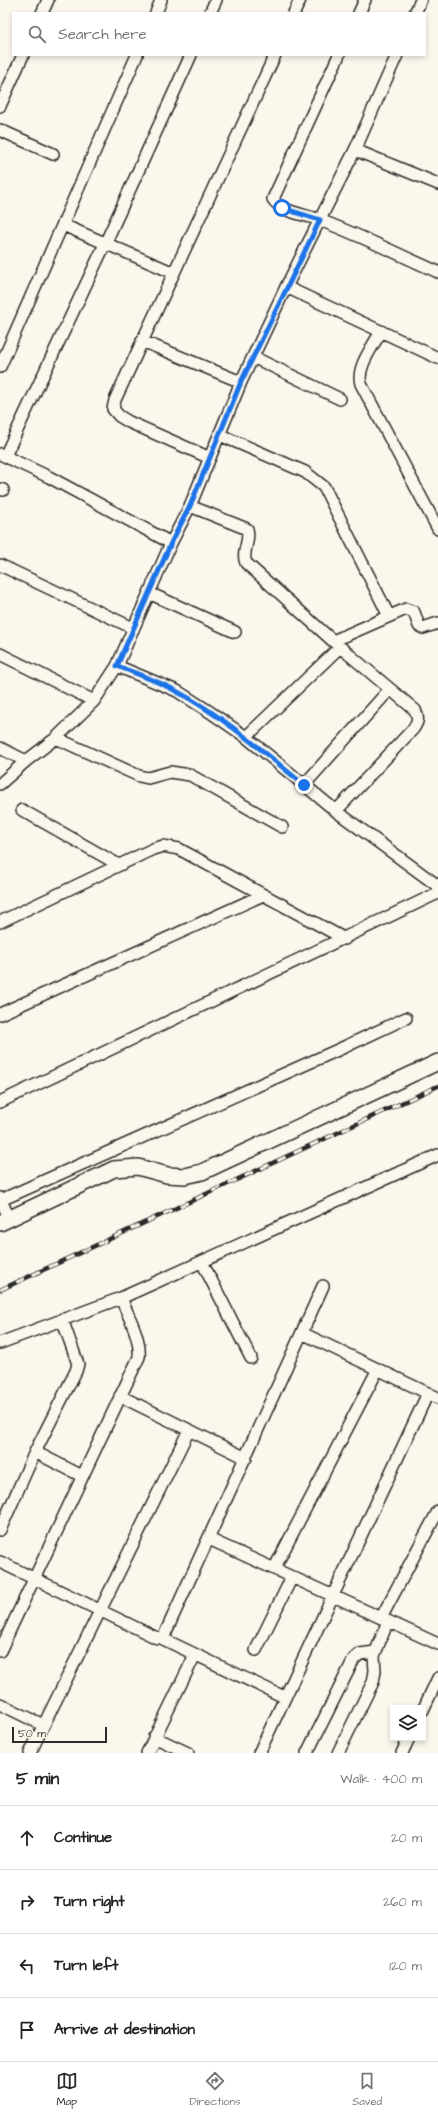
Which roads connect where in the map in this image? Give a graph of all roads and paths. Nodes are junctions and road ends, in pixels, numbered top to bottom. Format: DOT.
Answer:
graph roads {
  1 [pos="48,0"];
  2 [pos="162,0"];
  3 [pos="216,0"];
  4 [pos="300,0"];
  5 [pos="365,0"];
  6 [pos="421,0"];
  7 [pos="42,12"];
  8 [pos="156,12"];
  9 [pos="210,12"];
  10 [pos="294,12"];
  11 [pos="359,12"];
  12 [pos="415,12"];
  13 [pos="23,56"];
  14 [pos="137,56"];
  15 [pos="191,56"];
  16 [pos="275,56"];
  17 [pos="339,56"];
  18 [pos="397,56"];
  19 [pos="0,106"];
  20 [pos="0,130"];
  21 [pos="355,150"];
  22 [pos="53,154"];
  23 [pos="438,184"];
  24 [pos="320,220"];
  25 [pos="63,226"];
  26 [pos="105,244"];
  27 [pos="438,272"];
  28 [pos="174,273"];
  29 [pos="286,287"];
  30 [pos="381,331"];
  31 [pos="142,341"];
  32 [pos="253,357"];
  33 [pos="438,358"];
  34 [pos="0,367"];
  35 [pos="241,382"];
  36 [pos="340,399"];
  37 [pos="220,435"];
  38 [pos="2,455"];
  39 [pos="210,458"];
  40 [pos="190,506"];
  41 [pos="438,529"];
  42 [pos="171,543"];
  43 [pos="0,565"];
  44 [pos="149,593"];
  45 [pos="389,616"];
  46 [pos="438,623"];
  47 [pos="133,628"];
  48 [pos="235,632"];
  49 [pos="336,644"];
  50 [pos="0,654"];
  51 [pos="117,666"];
  52 [pos="390,689"];
  53 [pos="94,701"];
  54 [pos="246,737"];
  55 [pos="56,738"];
  56 [pos="0,748"];
  57 [pos="26,761"];
  58 [pos="0,784"];
  59 [pos="304,785"];
  60 [pos="22,810"];
  61 [pos="336,811"];
  62 [pos="282,827"];
  63 [pos="119,865"];
  64 [pos="438,886"];
  65 [pos="438,893"];
  66 [pos="263,894"];
  67 [pos="0,922"];
  68 [pos="345,938"];
  69 [pos="0,1014"];
  70 [pos="406,1018"];
  71 [pos="438,1062"];
  72 [pos="0,1102"];
  73 [pos="438,1155"];
  74 [pos="0,1199"];
  75 [pos="5,1222"];
  76 [pos="202,1262"];
  77 [pos="323,1286"];
  78 [pos="121,1298"];
  79 [pos="62,1320"];
  80 [pos="302,1333"];
  81 [pos="0,1343"];
  82 [pos="251,1358"];
  83 [pos="378,1369"];
  84 [pos="428,1393"];
  85 [pos="120,1396"];
  86 [pos="438,1398"];
  87 [pos="188,1430"];
  88 [pos="35,1452"];
  89 [pos="246,1458"];
  90 [pos="82,1476"];
  91 [pos="438,1510"];
  92 [pos="0,1530"];
  93 [pos="209,1539"];
  94 [pos="0,1562"];
  95 [pos="274,1568"];
  96 [pos="292,1577"];
  97 [pos="35,1580"];
  98 [pos="332,1595"];
  99 [pos="99,1611"];
  100 [pos="385,1619"];
  101 [pos="161,1638"];
  102 [pos="436,1639"];
  103 [pos="256,1650"];
  104 [pos="0,1651"];
  105 [pos="375,1652"];
  106 [pos="195,1655"];
  107 [pos="438,1678"];
  108 [pos="284,1697"];
  109 [pos="0,1704"];
  110 [pos="425,1705"];
  111 [pos="43,1725"];
  112 [pos="154,1737"];
  113 [pos="408,1741"];
  114 [pos="30,1753"];
  115 [pos="146,1753"];
  116 [pos="188,1753"];
  117 [pos="260,1753"];
  118 [pos="307,1753"];
  119 [pos="338,1753"];
  120 [pos="402,1753"];
  1 -- 7 [label="street"];
  2 -- 8 [label="street"];
  3 -- 9 [label="street"];
  4 -- 10 [label="street"];
  5 -- 11 [label="street"];
  6 -- 12 [label="street"];
  13 -- 19 [label="street"];
  14 -- 25 [label="street"];
  15 -- 26 [label="street"];
  16 -- 28 [label="street"];
  17 -- 24 [label="street"];
  18 -- 21 [label="street"];
  20 -- 22 [label="street"];
  21 -- 23 [label="street"];
  21 -- 24 [label="street"];
  24 -- 27 [label="street"];
  24 -- 29 [label="street"];
  25 -- 26 [label="street"];
  25 -- 34 [label="street"];
  26 -- 28 [label="street"];
  26 -- 38 [label="street"];
  28 -- 31 [label="street"];
  29 -- 30 [label="street"];
  29 -- 32 [label="street"];
  30 -- 33 [label="street"];
  30 -- 41 [label="street"];
  31 -- 35 [label="street"];
  31 -- 39 [label="street"];
  32 -- 35 [label="street"];
  32 -- 36 [label="street"];
  35 -- 37 [label="street"];
  37 -- 39 [label="street"];
  37 -- 45 [label="street"];
  38 -- 42 [label="street"];
  39 -- 40 [label="street"];
  40 -- 42 [label="street"];
  40 -- 49 [label="street"];
  42 -- 44 [label="street"];
  43 -- 47 [label="street"];
  44 -- 47 [label="street"];
  44 -- 48 [label="street"];
  45 -- 46 [label="street"];
  45 -- 49 [label="street"];
  47 -- 51 [label="street"];
  49 -- 52 [label="street"];
  49 -- 54 [label="street"];
  50 -- 53 [label="street"];
  51 -- 53 [label="street"];
  51 -- 54 [label="street"];
  52 -- 59 [label="street"];
  52 -- 61 [label="street"];
  53 -- 55 [label="street"];
  54 -- 59 [label="street"];
  55 -- 57 [label="street"];
  55 -- 62 [label="street"];
  56 -- 57 [label="street"];
  57 -- 58 [label="street"];
  59 -- 61 [label="street"];
  60 -- 63 [label="street"];
  61 -- 64 [label="street"];
  63 -- 66 [label="street"];
  63 -- 67 [label="street"];
  65 -- 68 [label="street"];
  66 -- 68 [label="street"];
  66 -- 69 [label="street"];
  68 -- 72 [label="street"];
  70 -- 74 [label="street"];
  71 -- 75 [label="street"];
  73 -- 76 [label="street"];
  74 -- 75 [label="street"];
  76 -- 78 [label="street"];
  76 -- 82 [label="street"];
  77 -- 80 [label="street"];
  78 -- 79 [label="street"];
  78 -- 85 [label="street"];
  79 -- 81 [label="street"];
  79 -- 88 [label="street"];
  80 -- 83 [label="street"];
  80 -- 89 [label="street"];
  83 -- 84 [label="street"];
  83 -- 95 [label="street"];
  84 -- 86 [label="street"];
  84 -- 98 [label="street"];
  85 -- 87 [label="street"];
  85 -- 90 [label="street"];
  87 -- 89 [label="street"];
  87 -- 99 [label="street"];
  88 -- 90 [label="street"];
  88 -- 92 [label="street"];
  89 -- 93 [label="street"];
  90 -- 97 [label="street"];
  91 -- 100 [label="street"];
  93 -- 95 [label="street"];
  93 -- 101 [label="street"];
  94 -- 97 [label="street"];
  95 -- 96 [label="street"];
  96 -- 98 [label="street"];
  96 -- 103 [label="street"];
  97 -- 99 [label="street"];
  97 -- 104 [label="street"];
  98 -- 100 [label="street"];
  98 -- 108 [label="street"];
  99 -- 101 [label="street"];
  99 -- 111 [label="street"];
  100 -- 102 [label="street"];
  100 -- 105 [label="street"];
  101 -- 106 [label="street"];
  105 -- 118 [label="street"];
  105 -- 119 [label="street"];
  106 -- 108 [label="street"];
  106 -- 112 [label="street"];
  107 -- 110 [label="street"];
  108 -- 117 [label="street"];
  109 -- 111 [label="street"];
  111 -- 114 [label="street"];
  112 -- 115 [label="street"];
  112 -- 116 [label="street"];
  113 -- 120 [label="street"];
}
